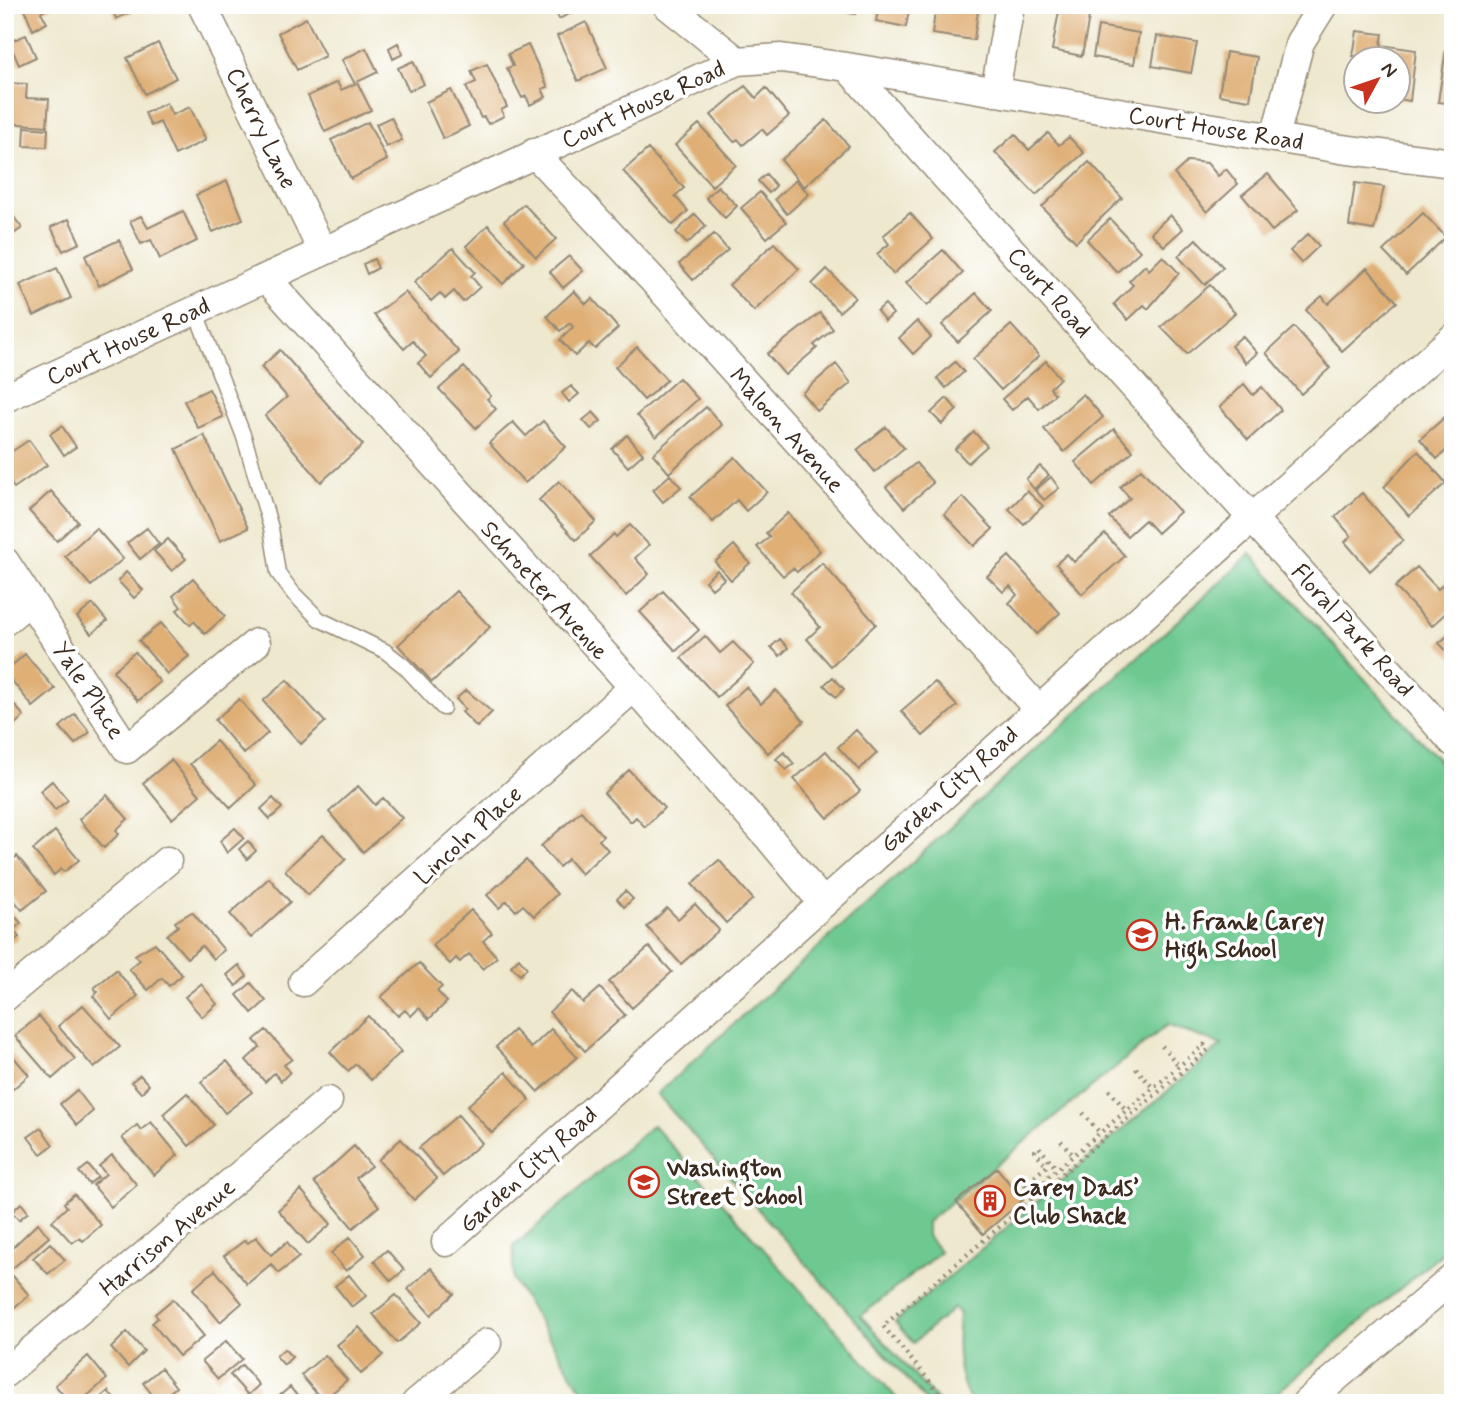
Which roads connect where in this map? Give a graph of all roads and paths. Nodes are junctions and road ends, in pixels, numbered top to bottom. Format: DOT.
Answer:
graph roads {
  1 [pos="202,5"];
  2 [pos="667,5"];
  3 [pos="1010,5"];
  4 [pos="1323,5"];
  5 [pos="737,61"];
  6 [pos="847,67"];
  7 [pos="995,92"];
  8 [pos="1275,137"];
  9 [pos="534,153"];
  10 [pos="1453,163"];
  11 [pos="322,250"];
  12 [pos="265,278"];
  13 [pos="195,310"];
  14 [pos="1453,338"];
  15 [pos="5,398"];
  16 [pos="1252,517"];
  17 [pos="5,562"];
  18 [pos="30,600"];
  19 [pos="5,621"];
  20 [pos="256,643"];
  21 [pos="633,688"];
  22 [pos="443,708"];
  23 [pos="1038,709"];
  24 [pos="1453,742"];
  25 [pos="167,860"];
  26 [pos="823,903"];
  27 [pos="303,982"];
  28 [pos="5,997"];
  29 [pos="1162,1046"];
  30 [pos="1179,1066"];
  31 [pos="1136,1068"];
  32 [pos="1153,1088"];
  33 [pos="1109,1090"];
  34 [pos="328,1101"];
  35 [pos="1126,1110"];
  36 [pos="1083,1113"];
  37 [pos="1100,1133"];
  38 [pos="1061,1141"];
  39 [pos="1073,1155"];
  40 [pos="1057,1169"];
  41 [pos="1031,1200"];
  42 [pos="446,1242"];
  43 [pos="1453,1278"];
  44 [pos="487,1343"];
  45 [pos="5,1373"];
  46 [pos="416,1403"];
  47 [pos="948,1403"];
  48 [pos="1306,1403"];
  1 -- 11 [label="street, Cherry Lane"];
  2 -- 5 [label="street"];
  3 -- 7 [label="street"];
  4 -- 8 [label="street"];
  5 -- 6 [label="street, Court House Road"];
  5 -- 9 [label="street, Court House Road"];
  6 -- 7 [label="street, Court House Road"];
  6 -- 16 [label="street, Court Road"];
  7 -- 8 [label="street, Court House Road"];
  8 -- 10 [label="street, Court House Road"];
  9 -- 11 [label="street, Court House Road"];
  9 -- 23 [label="street, Maloon Avenue"];
  11 -- 12 [label="street, Court House Road"];
  12 -- 13 [label="street, Court House Road"];
  12 -- 21 [label="street, Schroeter Avenue"];
  13 -- 15 [label="street, Court House Road"];
  13 -- 22 [label="lane"];
  14 -- 16 [label="street, Garden City Road"];
  16 -- 23 [label="street, Garden City Road"];
  16 -- 24 [label="street, Floral Park Road"];
  17 -- 18 [label="street, Yale Place"];
  18 -- 19 [label="street"];
  18 -- 20 [label="street, Yale Place"];
  21 -- 26 [label="street, Schroeter Avenue"];
  21 -- 27 [label="street, Lincoln Place"];
  23 -- 26 [label="street, Garden City Road"];
  25 -- 28 [label="street"];
  26 -- 42 [label="street, Garden City Road"];
  29 -- 30 [label="path"];
  30 -- 32 [label="path"];
  30 -- 41 [label="path"];
  31 -- 32 [label="path"];
  32 -- 35 [label="path"];
  33 -- 35 [label="path"];
  34 -- 45 [label="street, Harrison Avenue"];
  35 -- 37 [label="path"];
  36 -- 37 [label="path"];
  37 -- 39 [label="path"];
  38 -- 39 [label="path"];
  39 -- 40 [label="path"];
  40 -- 41 [label="path"];
  40 -- 41 [label="path"];
  41 -- 47 [label="path"];
  43 -- 48 [label="street"];
  44 -- 46 [label="street"];
}
